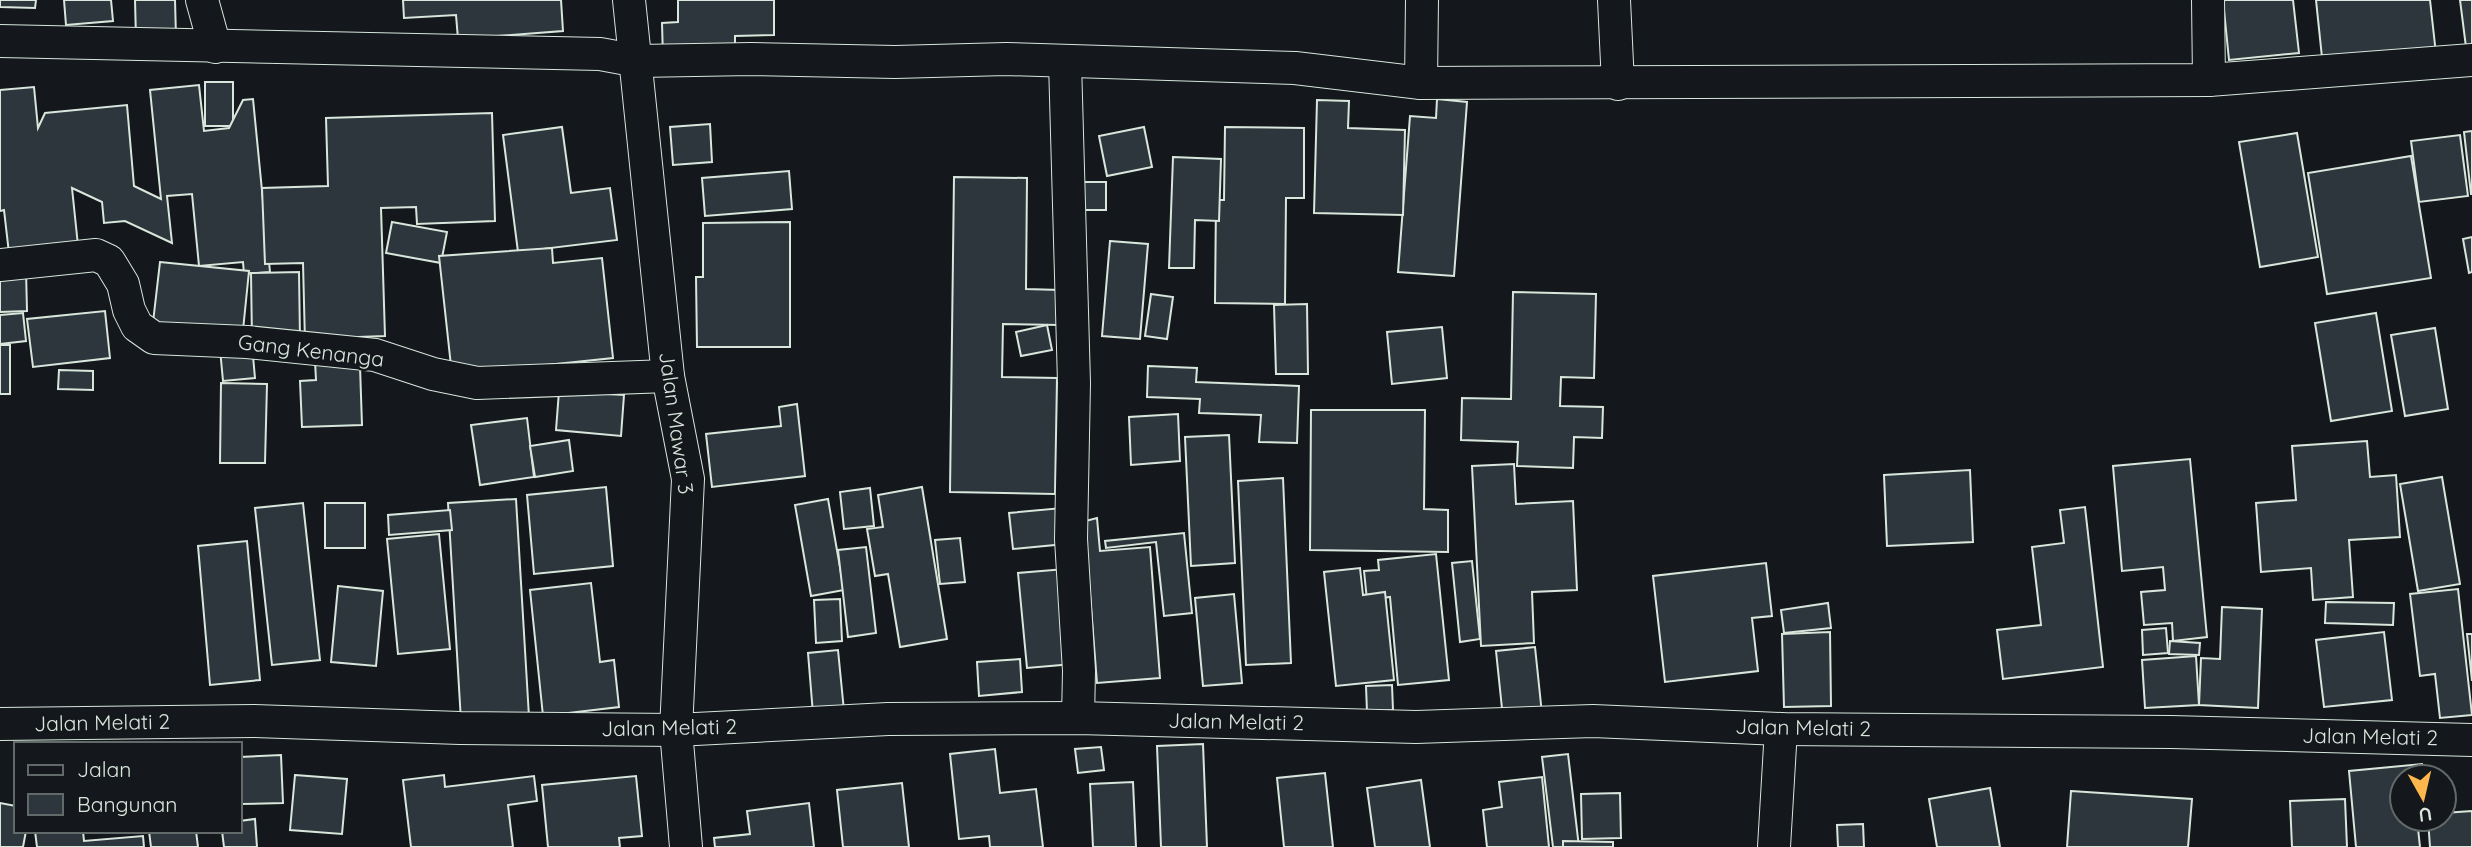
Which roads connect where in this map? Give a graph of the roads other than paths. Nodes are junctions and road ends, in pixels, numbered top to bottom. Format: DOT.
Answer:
graph roads {
  1 [pos="202,0"];
  2 [pos="629,0"];
  3 [pos="1422,0"];
  4 [pos="1614,0"];
  5 [pos="2208,0"];
  6 [pos="0,41"];
  7 [pos="215,47"];
  8 [pos="2472,60"];
  9 [pos="638,61"];
  10 [pos="1065,62"];
  11 [pos="2209,80"];
  12 [pos="1421,83"];
  13 [pos="1618,84"];
  14 [pos="0,265"];
  15 [pos="668,376"];
  16 [pos="1078,718"];
  17 [pos="0,724"];
  18 [pos="1781,729"];
  19 [pos="676,730"];
  20 [pos="2472,740"];
  21 [pos="687,847"];
  22 [pos="1774,847"];
  1 -- 7 [label="street"];
  2 -- 9 [label="street, Jalan Mawar 3"];
  3 -- 12 [label="street"];
  4 -- 13 [label="street"];
  5 -- 11 [label="street"];
  6 -- 7 [label="street"];
  7 -- 9 [label="street"];
  8 -- 11 [label="street"];
  9 -- 10 [label="street"];
  9 -- 15 [label="street, Jalan Mawar 3"];
  10 -- 12 [label="street"];
  10 -- 16 [label="street"];
  11 -- 13 [label="street"];
  12 -- 13 [label="street"];
  14 -- 15 [label="street, Gang Kenanga"];
  15 -- 19 [label="street, Jalan Mawar 3"];
  16 -- 18 [label="street, Jalan Melati 2"];
  16 -- 19 [label="street, Jalan Melati 2"];
  17 -- 19 [label="street, Jalan Melati 2"];
  18 -- 20 [label="street, Jalan Melati 2"];
  18 -- 22 [label="street"];
  19 -- 21 [label="street, Jalan Mawar 3"];
}
